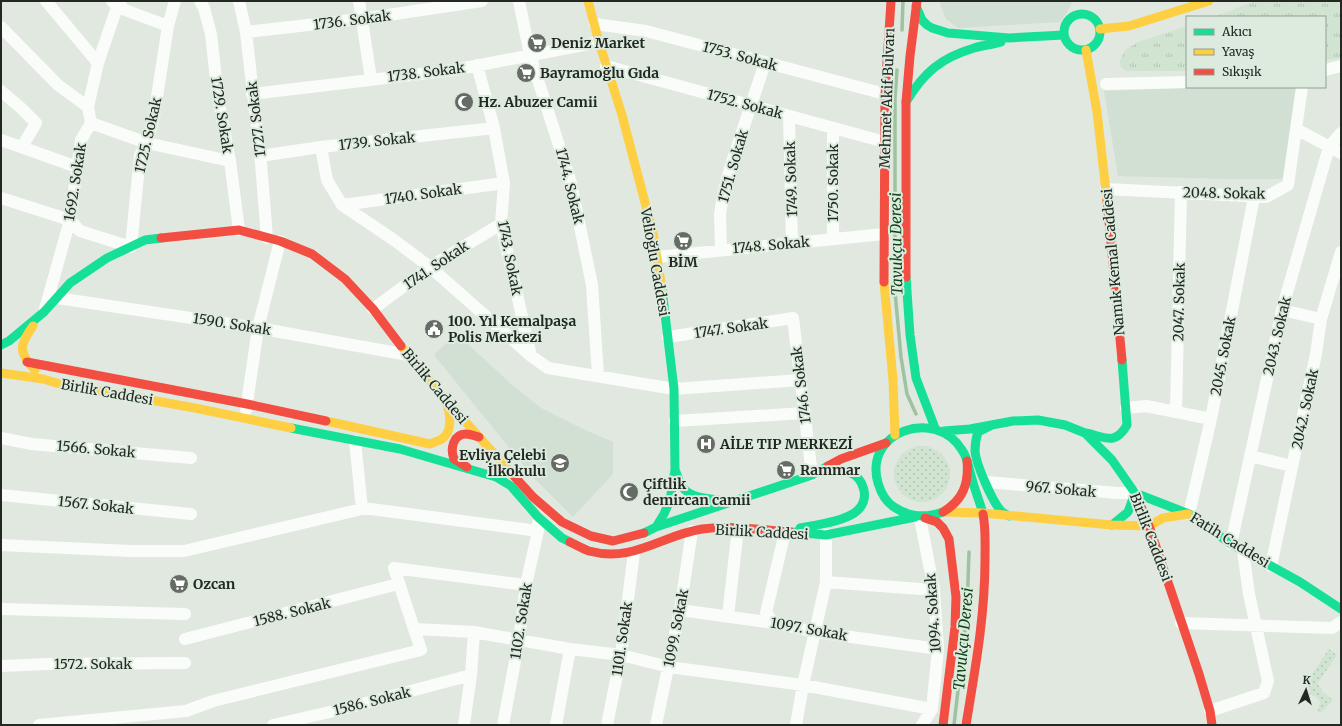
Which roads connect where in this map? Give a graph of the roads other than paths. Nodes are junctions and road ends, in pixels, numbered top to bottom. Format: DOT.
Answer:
graph roads {
  1 [pos="46,1"];
  2 [pos="175,1"];
  3 [pos="200,1"];
  4 [pos="239,1"];
  5 [pos="359,1"];
  6 [pos="482,1"];
  7 [pos="519,1"];
  8 [pos="588,1"];
  9 [pos="891,1"];
  10 [pos="1209,1"];
  11 [pos="116,3"];
  12 [pos="916,4"];
  13 [pos="1083,4"];
  14 [pos="1081,14"];
  15 [pos="361,19"];
  16 [pos="595,24"];
  17 [pos="168,26"];
  18 [pos="1,27"];
  19 [pos="1100,29"];
  20 [pos="246,32"];
  21 [pos="1064,35"];
  22 [pos="1009,38"];
  23 [pos="599,42"];
  24 [pos="1086,50"];
  25 [pos="530,55"];
  26 [pos="98,63"];
  27 [pos="765,63"];
  28 [pos="477,65"];
  29 [pos="606,66"];
  30 [pos="1341,66"];
  31 [pos="1326,70"];
  32 [pos="371,79"];
  33 [pos="1186,82"];
  34 [pos="1093,83"];
  35 [pos="1106,84"];
  36 [pos="1302,88"];
  37 [pos="1,90"];
  38 [pos="252,94"];
  39 [pos="885,94"];
  40 [pos="906,102"];
  41 [pos="751,105"];
  42 [pos="88,107"];
  43 [pos="789,116"];
  44 [pos="91,123"];
  45 [pos="494,128"];
  46 [pos="833,128"];
  47 [pos="1296,129"];
  48 [pos="1341,134"];
  49 [pos="1,140"];
  50 [pos="885,142"];
  51 [pos="147,143"];
  52 [pos="22,147"];
  53 [pos="321,147"];
  54 [pos="1329,147"];
  55 [pos="1341,153"];
  56 [pos="260,156"];
  57 [pos="230,161"];
  58 [pos="77,167"];
  59 [pos="504,183"];
  60 [pos="1106,189"];
  61 [pos="1181,192"];
  62 [pos="1254,197"];
  63 [pos="1,198"];
  64 [pos="342,205"];
  65 [pos="70,220"];
  66 [pos="501,224"];
  67 [pos="239,230"];
  68 [pos="884,234"];
  69 [pos="266,238"];
  70 [pos="833,239"];
  71 [pos="280,241"];
  72 [pos="792,243"];
  73 [pos="131,247"];
  74 [pos="721,250"];
  75 [pos="1341,252"];
  76 [pos="657,257"];
  77 [pos="430,266"];
  78 [pos="57,298"];
  79 [pos="373,309"];
  80 [pos="1282,310"];
  81 [pos="44,312"];
  82 [pos="793,318"];
  83 [pos="1321,319"];
  84 [pos="258,328"];
  85 [pos="668,337"];
  86 [pos="1,345"];
  87 [pos="408,355"];
  88 [pos="531,356"];
  89 [pos="27,362"];
  90 [pos="1,373"];
  91 [pos="598,375"];
  92 [pos="43,379"];
  93 [pos="800,380"];
  94 [pos="674,389"];
  95 [pos="445,399"];
  96 [pos="247,404"];
  97 [pos="1126,408"];
  98 [pos="1176,412"];
  99 [pos="805,413"];
  100 [pos="245,418"];
  101 [pos="1211,419"];
  102 [pos="675,421"];
  103 [pos="994,424"];
  104 [pos="935,428"];
  105 [pos="944,432"];
  106 [pos="1085,433"];
  107 [pos="895,435"];
  108 [pos="479,437"];
  109 [pos="1,438"];
  110 [pos="355,441"];
  111 [pos="886,443"];
  112 [pos="1250,456"];
  113 [pos="191,458"];
  114 [pos="967,461"];
  115 [pos="1292,466"];
  116 [pos="470,468"];
  117 [pos="675,470"];
  118 [pos="812,475"];
  119 [pos="987,482"];
  120 [pos="1135,493"];
  121 [pos="1,495"];
  122 [pos="728,502"];
  123 [pos="362,509"];
  124 [pos="944,512"];
  125 [pos="983,513"];
  126 [pos="191,514"];
  127 [pos="1189,514"];
  128 [pos="1009,516"];
  129 [pos="538,517"];
  130 [pos="920,518"];
  131 [pos="1112,525"];
  132 [pos="1149,526"];
  133 [pos="656,527"];
  134 [pos="738,528"];
  135 [pos="538,531"];
  136 [pos="692,531"];
  137 [pos="784,532"];
  138 [pos="826,535"];
  139 [pos="1231,544"];
  140 [pos="1,545"];
  141 [pos="1243,551"];
  142 [pos="634,552"];
  143 [pos="1271,566"];
  144 [pos="826,582"];
  145 [pos="398,584"];
  146 [pos="526,585"];
  147 [pos="934,590"];
  148 [pos="1,609"];
  149 [pos="1341,609"];
  150 [pos="680,610"];
  151 [pos="185,614"];
  152 [pos="728,616"];
  153 [pos="1341,622"];
  154 [pos="774,623"];
  155 [pos="1181,623"];
  156 [pos="1257,625"];
  157 [pos="415,629"];
  158 [pos="474,632"];
  159 [pos="815,632"];
  160 [pos="185,640"];
  161 [pos="519,640"];
  162 [pos="570,649"];
  163 [pos="938,649"];
  164 [pos="622,655"];
  165 [pos="185,663"];
  166 [pos="1,666"];
  167 [pos="669,667"];
  168 [pos="471,675"];
  169 [pos="803,686"];
  170 [pos="932,709"];
  171 [pos="1210,711"];
  172 [pos="39,725"];
  173 [pos="273,725"];
  174 [pos="464,725"];
  175 [pos="503,725"];
  176 [pos="556,725"];
  177 [pos="608,725"];
  178 [pos="656,725"];
  179 [pos="796,725"];
  180 [pos="922,725"];
  181 [pos="943,725"];
  182 [pos="966,725"];
  183 [pos="1212,725"];
  1 -- 26 [label="street"];
  2 -- 17 [label="street, 1725. Sokak"];
  3 -- 57 [label="street, 1729. Sokak"];
  4 -- 20 [label="street, 1727. Sokak"];
  5 -- 15 [label="street"];
  6 -- 15 [label="street, 1736. Sokak"];
  7 -- 25 [label="street, 1744. Sokak"];
  8 -- 16 [label="main road, Velioğlu Caddesi"];
  9 -- 39 [label="main road, Mehmet Akif Bulvarı"];
  10 -- 19 [label="main road"];
  11 -- 17 [label="street"];
  11 -- 26 [label="street"];
  12 -- 22 [label="main road"];
  12 -- 40 [label="main road, Mehmet Akif Bulvarı"];
  13 -- 14 [label="main road"];
  14 -- 19 [label="main road"];
  14 -- 21 [label="main road"];
  15 -- 20 [label="street, 1736. Sokak"];
  15 -- 32 [label="street"];
  16 -- 23 [label="main road, Velioğlu Caddesi"];
  16 -- 27 [label="street, 1753. Sokak"];
  17 -- 51 [label="street, 1725. Sokak"];
  18 -- 42 [label="street"];
  19 -- 24 [label="main road"];
  20 -- 38 [label="street, 1727. Sokak"];
  21 -- 22 [label="main road"];
  21 -- 24 [label="main road"];
  22 -- 40 [label="main road"];
  23 -- 25 [label="street, 1738. Sokak"];
  23 -- 29 [label="main road, Velioğlu Caddesi"];
  24 -- 34 [label="main road, Namık Kemal Caddesi"];
  25 -- 28 [label="street, 1738. Sokak"];
  25 -- 91 [label="street, 1744. Sokak"];
  26 -- 42 [label="street"];
  27 -- 39 [label="street, 1753. Sokak"];
  27 -- 41 [label="street, 1751. Sokak"];
  28 -- 32 [label="street, 1738. Sokak"];
  28 -- 45 [label="street, 1743. Sokak"];
  29 -- 41 [label="street, 1752. Sokak"];
  29 -- 76 [label="main road, Velioğlu Caddesi"];
  30 -- 31 [label="street"];
  32 -- 38 [label="street, 1738. Sokak"];
  33 -- 35 [label="street"];
  34 -- 35 [label="main road"];
  34 -- 60 [label="main road, Namık Kemal Caddesi"];
  36 -- 47 [label="street, 2048. Sokak"];
  37 -- 52 [label="street"];
  38 -- 56 [label="street, 1727. Sokak"];
  39 -- 50 [label="main road, Mehmet Akif Bulvarı"];
  40 -- 104 [label="main road, Mehmet Akif Bulvarı"];
  41 -- 43 [label="street, 1752. Sokak"];
  41 -- 74 [label="street, 1751. Sokak"];
  42 -- 44 [label="street"];
  43 -- 46 [label="street, 1752. Sokak"];
  43 -- 72 [label="street, 1749. Sokak"];
  44 -- 51 [label="street"];
  44 -- 58 [label="street, 1692. Sokak"];
  45 -- 53 [label="street, 1739. Sokak"];
  45 -- 59 [label="street, 1743. Sokak"];
  46 -- 50 [label="street, 1752. Sokak"];
  46 -- 70 [label="street, 1750. Sokak"];
  47 -- 54 [label="street"];
  47 -- 62 [label="street, 2048. Sokak"];
  48 -- 54 [label="street, 2043. Sokak"];
  49 -- 52 [label="street"];
  50 -- 68 [label="main road, Mehmet Akif Bulvarı"];
  51 -- 57 [label="street"];
  51 -- 73 [label="street, 1725. Sokak"];
  52 -- 58 [label="street"];
  53 -- 56 [label="street, 1739. Sokak"];
  53 -- 64 [label="street"];
  54 -- 55 [label="street"];
  54 -- 80 [label="street, 2043. Sokak"];
  56 -- 69 [label="street, 1727. Sokak"];
  57 -- 67 [label="street, 1729. Sokak"];
  58 -- 65 [label="street, 1692. Sokak"];
  59 -- 64 [label="street, 1740. Sokak"];
  59 -- 66 [label="street, 1743. Sokak"];
  60 -- 61 [label="street, 2048. Sokak"];
  60 -- 97 [label="main road, Namık Kemal Caddesi"];
  61 -- 62 [label="street, 2048. Sokak"];
  61 -- 98 [label="street, 2047. Sokak"];
  62 -- 101 [label="street, 2045. Sokak"];
  63 -- 65 [label="street"];
  64 -- 77 [label="street"];
  65 -- 73 [label="street"];
  65 -- 81 [label="street, 1692. Sokak"];
  66 -- 77 [label="street, 1741. Sokak"];
  66 -- 88 [label="street, 1743. Sokak"];
  67 -- 69 [label="main road, Birlik Caddesi"];
  67 -- 73 [label="main road, Birlik Caddesi"];
  68 -- 70 [label="street, 1748. Sokak"];
  68 -- 107 [label="main road, Mehmet Akif Bulvarı"];
  69 -- 71 [label="main road, Birlik Caddesi"];
  70 -- 72 [label="street, 1748. Sokak"];
  71 -- 79 [label="main road, Birlik Caddesi"];
  71 -- 84 [label="street"];
  72 -- 74 [label="street, 1748. Sokak"];
  73 -- 78 [label="main road, Birlik Caddesi"];
  74 -- 76 [label="street, 1748. Sokak"];
  75 -- 83 [label="street, 2042. Sokak"];
  76 -- 85 [label="main road, Velioğlu Caddesi"];
  77 -- 79 [label="street, 1741. Sokak"];
  77 -- 88 [label="street"];
  78 -- 81 [label="main road, Birlik Caddesi"];
  78 -- 84 [label="street, 1590. Sokak"];
  79 -- 87 [label="main road, Birlik Caddesi"];
  80 -- 83 [label="street"];
  80 -- 112 [label="street, 2043. Sokak"];
  81 -- 86 [label="main road, Birlik Caddesi"];
  81 -- 89 [label="main road"];
  82 -- 85 [label="street, 1747. Sokak"];
  82 -- 93 [label="street, 1746. Sokak"];
  83 -- 115 [label="street, 2042. Sokak"];
  84 -- 87 [label="street, 1590. Sokak"];
  84 -- 96 [label="street"];
  85 -- 94 [label="main road, Velioğlu Caddesi"];
  87 -- 95 [label="main road, Birlik Caddesi"];
  88 -- 91 [label="street"];
  89 -- 92 [label="main road"];
  89 -- 96 [label="main road"];
  90 -- 92 [label="main road, Birlik Caddesi"];
  91 -- 94 [label="street"];
  92 -- 100 [label="main road, Birlik Caddesi"];
  93 -- 94 [label="street"];
  93 -- 99 [label="street, 1746. Sokak"];
  94 -- 102 [label="main road, Velioğlu Caddesi"];
  95 -- 96 [label="main road"];
  95 -- 108 [label="main road, Birlik Caddesi"];
  96 -- 100 [label="street"];
  97 -- 98 [label="street"];
  97 -- 106 [label="main road, Namık Kemal Caddesi"];
  98 -- 101 [label="street"];
  99 -- 102 [label="street"];
  99 -- 118 [label="street, 1746. Sokak"];
  100 -- 110 [label="main road, Birlik Caddesi"];
  101 -- 127 [label="street, 2045. Sokak"];
  102 -- 117 [label="main road, Velioğlu Caddesi"];
  103 -- 105 [label="main road, Birlik Caddesi"];
  103 -- 106 [label="main road, Birlik Caddesi"];
  103 -- 119 [label="main road"];
  104 -- 105 [label="main road"];
  104 -- 107 [label="main road"];
  105 -- 114 [label="main road"];
  106 -- 120 [label="main road, Birlik Caddesi"];
  107 -- 111 [label="main road"];
  108 -- 116 [label="main road"];
  108 -- 133 [label="main road, Birlik Caddesi"];
  109 -- 113 [label="street, 1566. Sokak"];
  110 -- 116 [label="main road, Birlik Caddesi"];
  110 -- 123 [label="street"];
  111 -- 118 [label="main road, Birlik Caddesi"];
  111 -- 130 [label="main road"];
  112 -- 115 [label="street"];
  112 -- 139 [label="street, 2043. Sokak"];
  114 -- 124 [label="main road"];
  114 -- 125 [label="main road"];
  115 -- 143 [label="street, 2042. Sokak"];
  116 -- 129 [label="main road, Birlik Caddesi"];
  117 -- 122 [label="main road"];
  117 -- 133 [label="main road, Velioğlu Caddesi"];
  118 -- 122 [label="main road, Birlik Caddesi"];
  118 -- 137 [label="main road"];
  119 -- 120 [label="street, 967. Sokak"];
  119 -- 128 [label="main road"];
  120 -- 127 [label="main road, Fatih Caddesi"];
  120 -- 131 [label="main road"];
  120 -- 132 [label="main road, Birlik Caddesi"];
  121 -- 126 [label="street, 1567. Sokak"];
  122 -- 133 [label="main road, Birlik Caddesi"];
  123 -- 135 [label="street"];
  123 -- 140 [label="street"];
  124 -- 125 [label="main road"];
  124 -- 130 [label="main road"];
  125 -- 128 [label="main road"];
  125 -- 182 [label="main road"];
  127 -- 132 [label="main road"];
  127 -- 139 [label="main road, Fatih Caddesi"];
  128 -- 131 [label="main road"];
  129 -- 135 [label="street, 1102. Sokak"];
  129 -- 142 [label="main road, Birlik Caddesi"];
  130 -- 138 [label="main road, Birlik Caddesi"];
  130 -- 147 [label="street, 1094. Sokak"];
  130 -- 181 [label="main road"];
  131 -- 132 [label="main road"];
  132 -- 155 [label="main road, Birlik Caddesi"];
  134 -- 136 [label="main road, Birlik Caddesi"];
  134 -- 137 [label="main road, Birlik Caddesi"];
  134 -- 152 [label="street"];
  135 -- 146 [label="street, 1102. Sokak"];
  136 -- 142 [label="main road, Birlik Caddesi"];
  136 -- 150 [label="street, 1099. Sokak"];
  137 -- 138 [label="main road, Birlik Caddesi"];
  137 -- 154 [label="street"];
  138 -- 144 [label="street"];
  139 -- 141 [label="main road, Fatih Caddesi"];
  141 -- 143 [label="main road, Fatih Caddesi"];
  141 -- 156 [label="street"];
  142 -- 164 [label="street, 1101. Sokak"];
  143 -- 149 [label="main road, Fatih Caddesi"];
  144 -- 147 [label="street"];
  144 -- 159 [label="street"];
  145 -- 146 [label="street"];
  145 -- 157 [label="street"];
  145 -- 160 [label="street, 1588. Sokak"];
  146 -- 161 [label="street, 1102. Sokak"];
  147 -- 163 [label="street, 1094. Sokak"];
  148 -- 151 [label="street"];
  150 -- 152 [label="street, 1097. Sokak"];
  150 -- 167 [label="street, 1099. Sokak"];
  152 -- 154 [label="street, 1097. Sokak"];
  153 -- 156 [label="street"];
  154 -- 159 [label="street, 1097. Sokak"];
  155 -- 156 [label="street"];
  155 -- 171 [label="main road, Birlik Caddesi"];
  156 -- 171 [label="street"];
  157 -- 158 [label="street"];
  157 -- 172 [label="street"];
  158 -- 161 [label="street"];
  158 -- 168 [label="street"];
  159 -- 163 [label="street, 1097. Sokak"];
  159 -- 169 [label="street"];
  161 -- 162 [label="street"];
  161 -- 175 [label="street, 1102. Sokak"];
  162 -- 164 [label="street"];
  162 -- 176 [label="street"];
  163 -- 170 [label="street, 1094. Sokak"];
  164 -- 167 [label="street"];
  164 -- 177 [label="street, 1101. Sokak"];
  165 -- 166 [label="street, 1572. Sokak"];
  167 -- 169 [label="street"];
  167 -- 178 [label="street, 1099. Sokak"];
  168 -- 173 [label="street, 1586. Sokak"];
  168 -- 174 [label="street"];
  169 -- 170 [label="street"];
  169 -- 179 [label="street"];
  170 -- 180 [label="street"];
  171 -- 183 [label="main road, Birlik Caddesi"];
}
